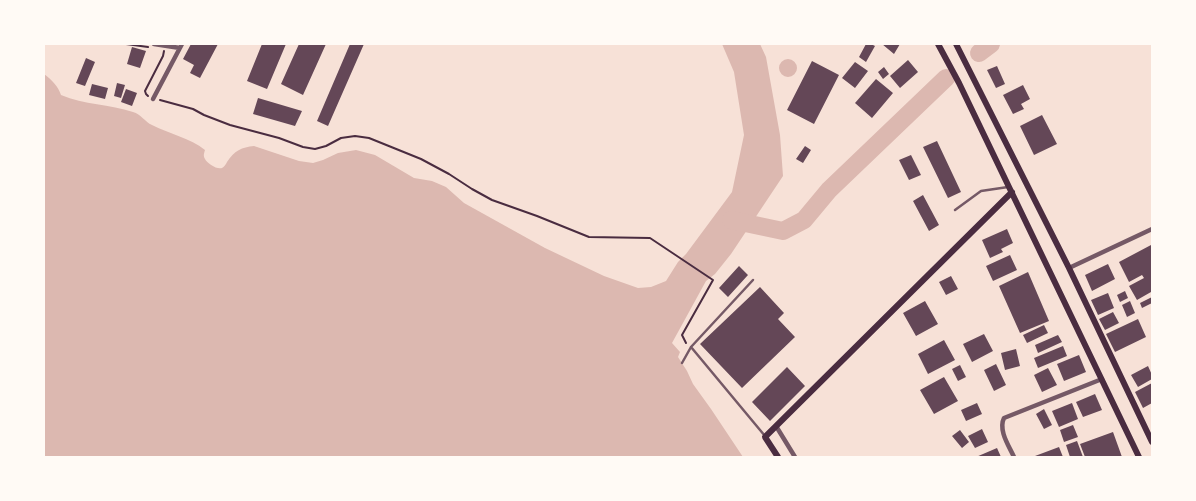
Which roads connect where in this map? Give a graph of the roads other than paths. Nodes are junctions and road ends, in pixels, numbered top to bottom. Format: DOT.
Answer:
graph roads {
  1 [pos="938,44"];
  2 [pos="956,44"];
  3 [pos="153,46"];
  4 [pos="181,46"];
  5 [pos="153,99"];
  6 [pos="1010,189"];
  7 [pos="955,210"];
  8 [pos="1152,229"];
  9 [pos="1069,268"];
  10 [pos="753,280"];
  11 [pos="690,348"];
  12 [pos="682,364"];
  13 [pos="1102,379"];
  14 [pos="776,426"];
  15 [pos="765,437"];
  16 [pos="1152,442"];
  17 [pos="778,457"];
  18 [pos="795,457"];
  19 [pos="1014,457"];
  20 [pos="1139,457"];
  1 -- 6 [label="main road"];
  2 -- 9 [label="main road"];
  3 -- 4 [label="street"];
  4 -- 5 [label="street"];
  6 -- 7 [label="lane"];
  6 -- 13 [label="main road"];
  6 -- 14 [label="main road"];
  8 -- 9 [label="street"];
  9 -- 16 [label="main road"];
  10 -- 11 [label="lane"];
  11 -- 12 [label="lane"];
  11 -- 15 [label="lane"];
  13 -- 19 [label="street"];
  13 -- 20 [label="main road"];
  14 -- 15 [label="main road"];
  14 -- 18 [label="street"];
  15 -- 17 [label="main road"];
}
